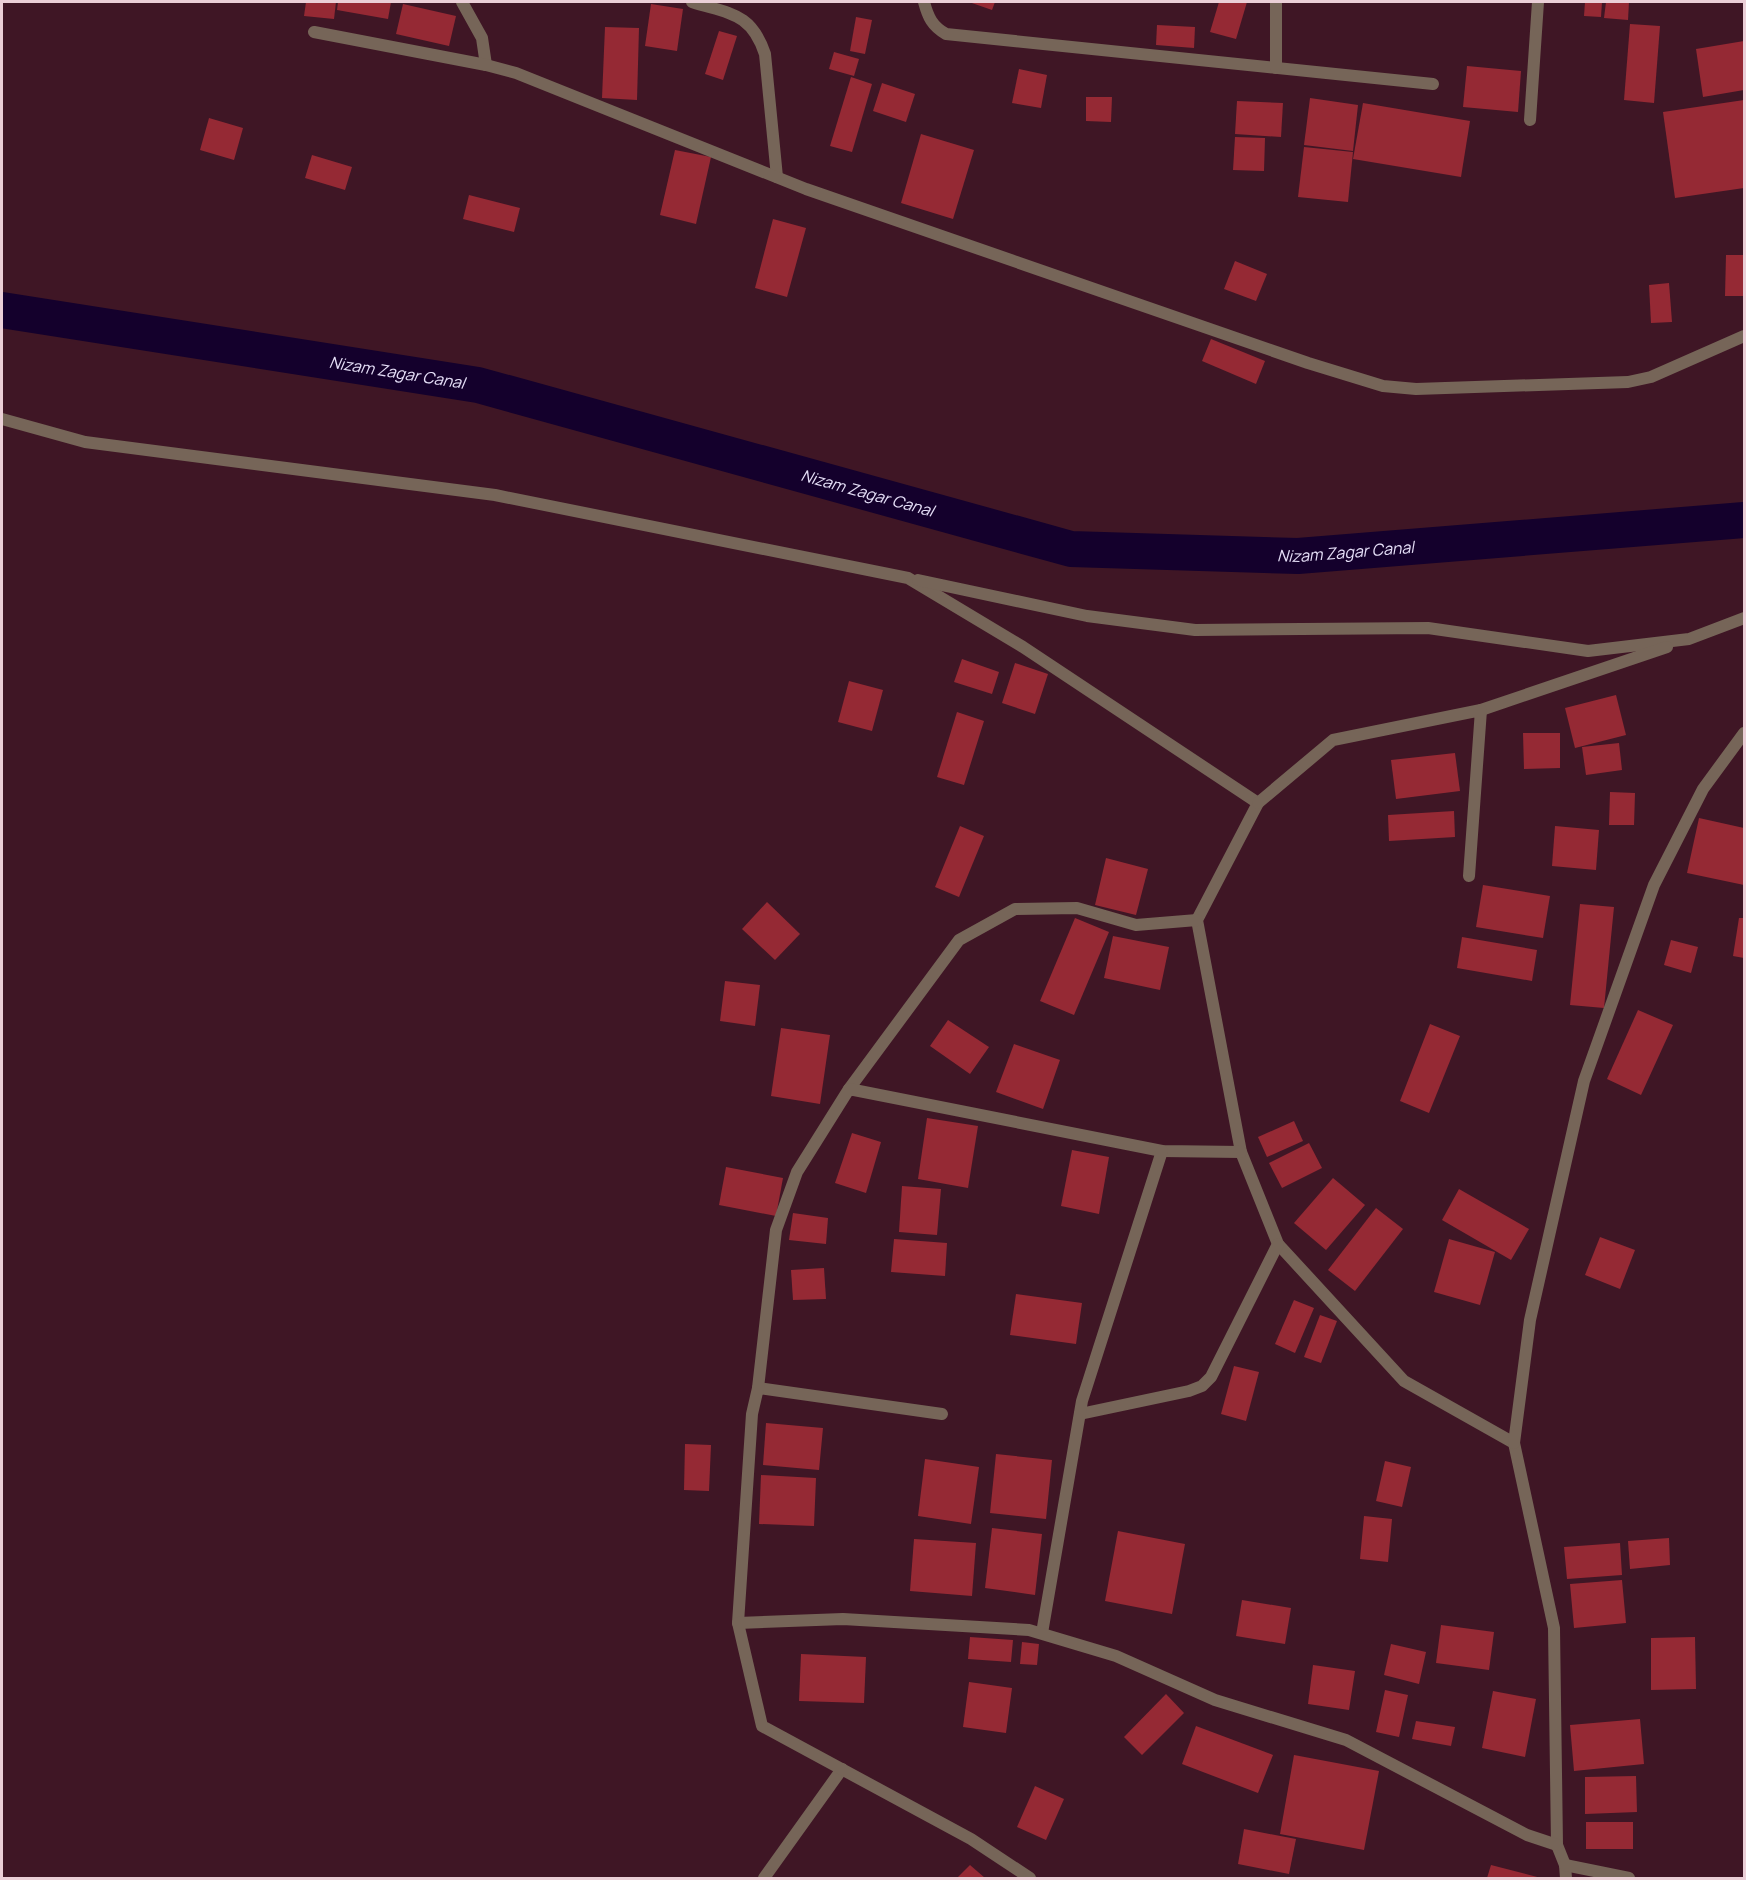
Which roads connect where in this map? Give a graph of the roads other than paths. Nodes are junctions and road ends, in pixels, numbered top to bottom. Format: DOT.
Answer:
graph roads {
  1 [pos="462,2"];
  2 [pos="692,2"];
  3 [pos="924,2"];
  4 [pos="1276,2"];
  5 [pos="1538,2"];
  6 [pos="314,32"];
  7 [pos="486,65"];
  8 [pos="1276,68"];
  9 [pos="1433,84"];
  10 [pos="1530,120"];
  11 [pos="777,177"];
  12 [pos="1744,336"];
  13 [pos="2,418"];
  14 [pos="908,578"];
  15 [pos="1744,618"];
  16 [pos="1689,639"];
  17 [pos="1480,710"];
  18 [pos="1744,733"];
  19 [pos="1257,803"];
  20 [pos="1469,876"];
  21 [pos="1197,920"];
  22 [pos="849,1089"];
  23 [pos="1162,1151"];
  24 [pos="1241,1152"];
  25 [pos="1278,1244"];
  26 [pos="758,1388"];
  27 [pos="942,1414"];
  28 [pos="1080,1414"];
  29 [pos="1514,1443"];
  30 [pos="738,1623"];
  31 [pos="1042,1634"];
  32 [pos="842,1769"];
  33 [pos="1557,1845"];
  34 [pos="1565,1864"];
  35 [pos="764,1878"];
  36 [pos="1030,1878"];
  37 [pos="1566,1878"];
  38 [pos="1629,1878"];
  1 -- 7 [label="street"];
  2 -- 11 [label="street"];
  3 -- 8 [label="street"];
  4 -- 8 [label="street"];
  5 -- 10 [label="street"];
  6 -- 7 [label="street"];
  7 -- 11 [label="street"];
  8 -- 9 [label="street"];
  11 -- 12 [label="street"];
  13 -- 14 [label="street"];
  14 -- 16 [label="street"];
  14 -- 19 [label="street"];
  15 -- 16 [label="street"];
  16 -- 17 [label="street"];
  17 -- 19 [label="street"];
  17 -- 20 [label="street"];
  18 -- 29 [label="street"];
  19 -- 21 [label="street"];
  21 -- 22 [label="street"];
  21 -- 24 [label="street"];
  22 -- 23 [label="street"];
  22 -- 26 [label="street"];
  23 -- 24 [label="street"];
  23 -- 28 [label="street"];
  24 -- 25 [label="street"];
  25 -- 28 [label="street"];
  25 -- 29 [label="street"];
  26 -- 27 [label="street"];
  26 -- 30 [label="street"];
  28 -- 31 [label="street"];
  29 -- 33 [label="street"];
  30 -- 31 [label="street"];
  30 -- 32 [label="street"];
  31 -- 33 [label="street"];
  32 -- 35 [label="street"];
  32 -- 36 [label="street"];
  33 -- 34 [label="street"];
  34 -- 37 [label="street"];
  34 -- 38 [label="street"];
}
